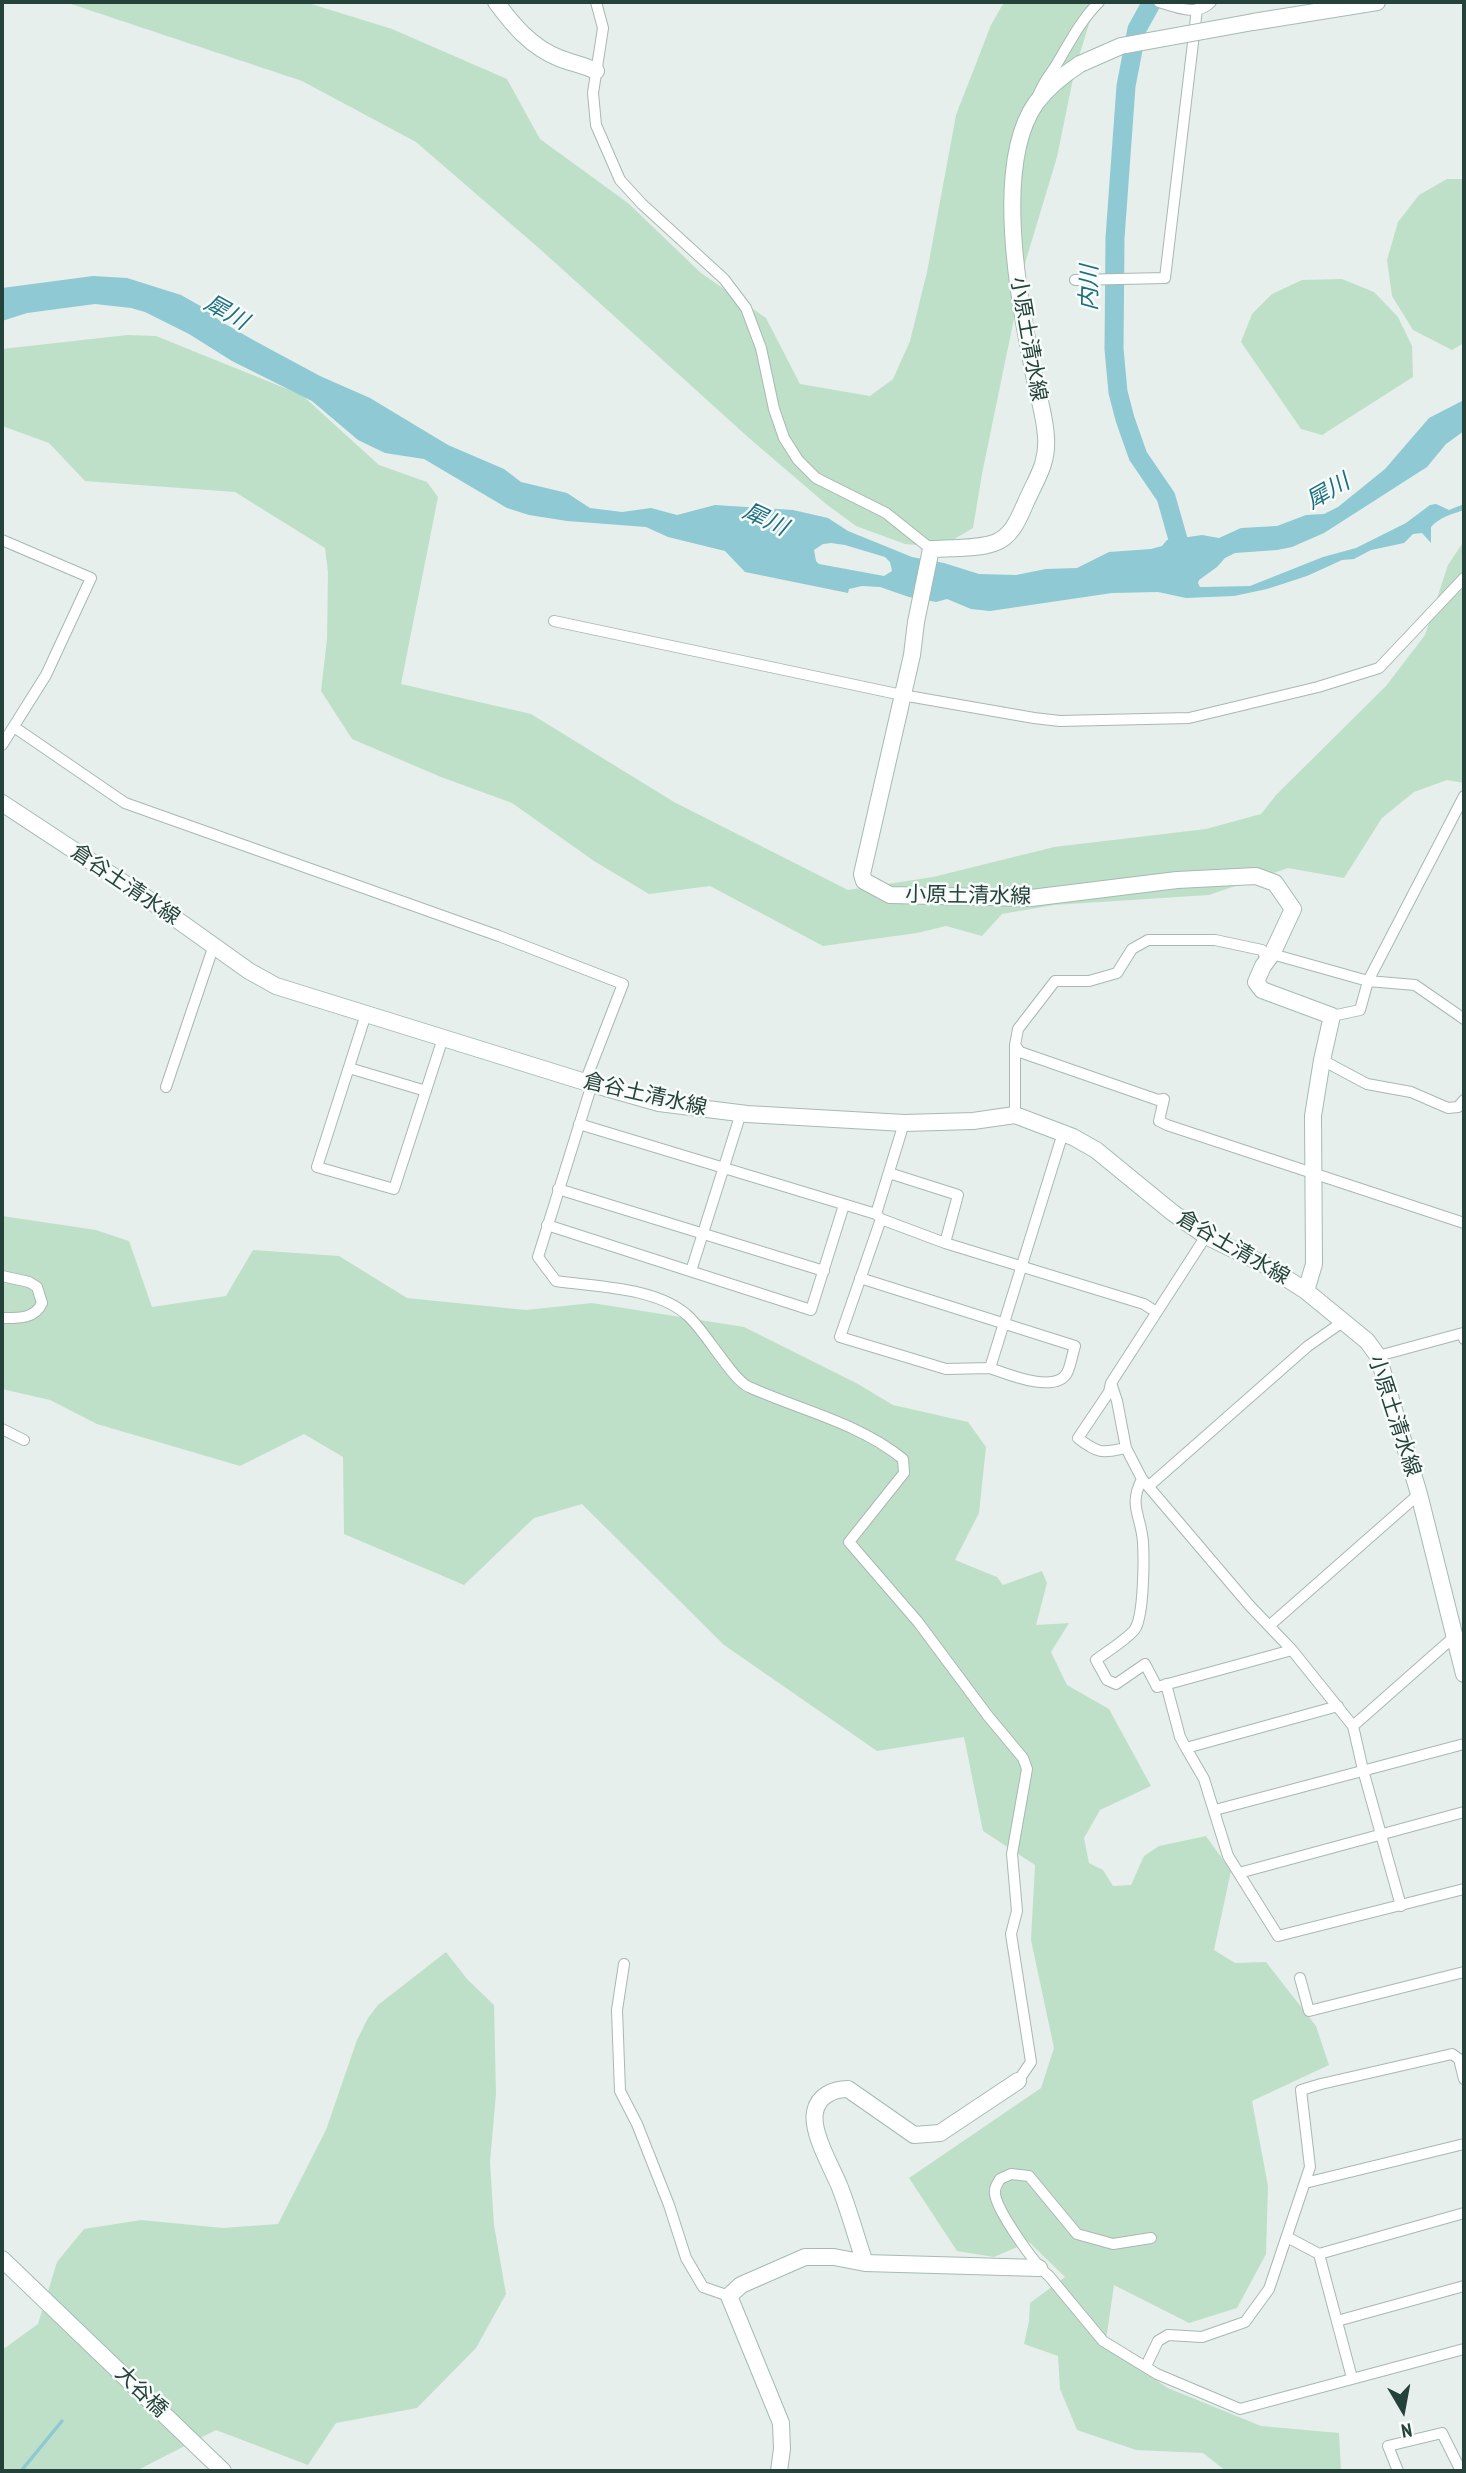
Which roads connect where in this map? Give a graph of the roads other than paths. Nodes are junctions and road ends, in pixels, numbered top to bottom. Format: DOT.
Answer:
graph roads {
  1 [pos="496,2"];
  2 [pos="596,2"];
  3 [pos="1099,2"];
  4 [pos="1159,2"];
  5 [pos="1211,2"];
  6 [pos="1377,2"];
  7 [pos="1336,5"];
  8 [pos="1192,9"];
  9 [pos="596,71"];
  10 [pos="1035,104"];
  11 [pos="1075,281"];
  12 [pos="2,540"];
  13 [pos="930,552"];
  14 [pos="1464,578"];
  15 [pos="554,621"];
  16 [pos="902,695"];
  17 [pos="14,727"];
  18 [pos="2,745"];
  19 [pos="1464,796"];
  20 [pos="2,803"];
  21 [pos="214,945"];
  22 [pos="1270,957"];
  23 [pos="1368,981"];
  24 [pos="366,1014"];
  25 [pos="1332,1016"];
  26 [pos="1464,1019"];
  27 [pos="443,1038"];
  28 [pos="1015,1045"];
  29 [pos="1322,1060"];
  30 [pos="349,1068"];
  31 [pos="589,1083"];
  32 [pos="166,1087"];
  33 [pos="426,1091"];
  34 [pos="1464,1100"];
  35 [pos="741,1113"];
  36 [pos="1015,1115"];
  37 [pos="904,1123"];
  38 [pos="579,1124"];
  39 [pos="1063,1133"];
  40 [pos="723,1168"];
  41 [pos="889,1173"];
  42 [pos="1313,1175"];
  43 [pos="558,1189"];
  44 [pos="844,1205"];
  45 [pos="878,1216"];
  46 [pos="1464,1223"];
  47 [pos="547,1225"];
  48 [pos="702,1233"];
  49 [pos="1206,1236"];
  50 [pos="945,1243"];
  51 [pos="1022,1268"];
  52 [pos="824,1270"];
  53 [pos="691,1271"];
  54 [pos="2,1276"];
  55 [pos="860,1278"];
  56 [pos="1306,1291"];
  57 [pos="1156,1312"];
  58 [pos="2,1318"];
  59 [pos="1343,1321"];
  60 [pos="1004,1324"];
  61 [pos="1464,1339"];
  62 [pos="1378,1356"];
  63 [pos="990,1368"];
  64 [pos="1111,1383"];
  65 [pos="2,1429"];
  66 [pos="24,1440"];
  67 [pos="1126,1448"];
  68 [pos="1146,1482"];
  69 [pos="1419,1494"];
  70 [pos="1269,1626"];
  71 [pos="1455,1636"];
  72 [pos="1292,1650"];
  73 [pos="1464,1674"];
  74 [pos="1166,1684"];
  75 [pos="1338,1706"];
  76 [pos="1353,1726"];
  77 [pos="1464,1744"];
  78 [pos="1186,1748"];
  79 [pos="1363,1770"];
  80 [pos="1215,1810"];
  81 [pos="1464,1812"];
  82 [pos="1381,1835"];
  83 [pos="1239,1873"];
  84 [pos="1464,1889"];
  85 [pos="1401,1906"];
  86 [pos="624,1964"];
  87 [pos="1464,1972"];
  88 [pos="1300,1978"];
  89 [pos="1464,2079"];
  90 [pos="1018,2081"];
  91 [pos="1464,2144"];
  92 [pos="1305,2183"];
  93 [pos="1464,2213"];
  94 [pos="1287,2237"];
  95 [pos="1152,2238"];
  96 [pos="1319,2254"];
  97 [pos="2,2259"];
  98 [pos="865,2263"];
  99 [pos="1039,2268"];
  100 [pos="1464,2286"];
  101 [pos="729,2296"];
  102 [pos="1337,2321"];
  103 [pos="1464,2350"];
  104 [pos="1146,2366"];
  105 [pos="1352,2378"];
  106 [pos="222,2470"];
  107 [pos="779,2471"];
  108 [pos="1398,2471"];
  109 [pos="1461,2471"];
  1 -- 9 [label="main road"];
  2 -- 9 [label="street"];
  3 -- 10 [label="street"];
  4 -- 8 [label="street"];
  5 -- 8 [label="street"];
  6 -- 7 [label="main road, 小原土清水線"];
  7 -- 10 [label="main road, 小原土清水線, bridge"];
  8 -- 11 [label="street"];
  9 -- 13 [label="street"];
  10 -- 13 [label="main road, 小原土清水線"];
  12 -- 17 [label="street"];
  13 -- 16 [label="main road, 小原土清水線"];
  14 -- 16 [label="street"];
  15 -- 16 [label="street"];
  16 -- 22 [label="main road, 小原土清水線"];
  17 -- 18 [label="street"];
  17 -- 31 [label="street"];
  19 -- 23 [label="street"];
  20 -- 21 [label="main road, 倉谷土清水線"];
  21 -- 24 [label="main road, 倉谷土清水線"];
  21 -- 32 [label="street"];
  22 -- 23 [label="street"];
  22 -- 25 [label="main road, 小原土清水線"];
  22 -- 28 [label="street"];
  23 -- 25 [label="street"];
  23 -- 26 [label="street"];
  24 -- 27 [label="main road, 倉谷土清水線"];
  24 -- 30 [label="street"];
  25 -- 29 [label="main road"];
  27 -- 31 [label="main road, 倉谷土清水線"];
  27 -- 33 [label="street"];
  28 -- 36 [label="street"];
  28 -- 42 [label="street"];
  29 -- 34 [label="street"];
  29 -- 42 [label="main road"];
  30 -- 33 [label="street"];
  30 -- 33 [label="street"];
  31 -- 35 [label="main road, 倉谷土清水線"];
  31 -- 38 [label="street"];
  35 -- 37 [label="main road, 倉谷土清水線"];
  35 -- 40 [label="street"];
  36 -- 37 [label="main road, 倉谷土清水線"];
  36 -- 39 [label="main road, 倉谷土清水線"];
  37 -- 41 [label="street"];
  38 -- 40 [label="street"];
  38 -- 43 [label="street"];
  39 -- 49 [label="main road, 倉谷土清水線"];
  39 -- 51 [label="street"];
  40 -- 44 [label="street"];
  40 -- 48 [label="street"];
  41 -- 45 [label="street"];
  41 -- 50 [label="street"];
  42 -- 46 [label="street"];
  42 -- 56 [label="main road"];
  43 -- 47 [label="street"];
  43 -- 48 [label="street"];
  44 -- 45 [label="street"];
  44 -- 52 [label="street"];
  45 -- 50 [label="street"];
  45 -- 55 [label="street"];
  47 -- 53 [label="street"];
  47 -- 90 [label="street"];
  48 -- 52 [label="street"];
  48 -- 53 [label="street"];
  49 -- 56 [label="main road, 倉谷土清水線"];
  49 -- 57 [label="street"];
  50 -- 51 [label="street"];
  51 -- 57 [label="street"];
  51 -- 60 [label="street"];
  52 -- 53 [label="street"];
  54 -- 58 [label="street"];
  55 -- 60 [label="street"];
  55 -- 63 [label="street"];
  56 -- 59 [label="main road, 小原土清水線"];
  57 -- 64 [label="street"];
  59 -- 62 [label="main road, 小原土清水線"];
  59 -- 68 [label="street"];
  60 -- 63 [label="street"];
  60 -- 63 [label="street"];
  61 -- 62 [label="street"];
  62 -- 69 [label="main road, 小原土清水線"];
  64 -- 67 [label="street"];
  64 -- 67 [label="street"];
  65 -- 66 [label="street"];
  67 -- 68 [label="street"];
  68 -- 70 [label="street"];
  68 -- 74 [label="street"];
  69 -- 70 [label="street"];
  69 -- 71 [label="main road, 小原土清水線"];
  70 -- 72 [label="street"];
  71 -- 73 [label="main road, 小原土清水線"];
  71 -- 76 [label="street"];
  72 -- 74 [label="street"];
  72 -- 75 [label="street"];
  74 -- 78 [label="street"];
  75 -- 76 [label="street"];
  75 -- 78 [label="street"];
  76 -- 79 [label="street"];
  77 -- 79 [label="street"];
  78 -- 80 [label="street"];
  79 -- 80 [label="street"];
  79 -- 82 [label="street"];
  80 -- 83 [label="street"];
  81 -- 82 [label="street"];
  82 -- 83 [label="street"];
  82 -- 85 [label="street"];
  83 -- 85 [label="street"];
  84 -- 85 [label="street"];
  86 -- 101 [label="street"];
  87 -- 88 [label="street"];
  89 -- 92 [label="street"];
  90 -- 98 [label="main road"];
  91 -- 92 [label="street"];
  92 -- 94 [label="street"];
  93 -- 96 [label="street"];
  94 -- 96 [label="street"];
  94 -- 104 [label="street"];
  95 -- 99 [label="street"];
  96 -- 102 [label="street"];
  97 -- 106 [label="main road, 大谷橋"];
  98 -- 99 [label="main road"];
  98 -- 101 [label="main road"];
  99 -- 104 [label="street"];
  100 -- 102 [label="street"];
  101 -- 107 [label="main road"];
  102 -- 105 [label="street"];
  103 -- 105 [label="street"];
  104 -- 105 [label="street"];
  108 -- 109 [label="street"];
}
